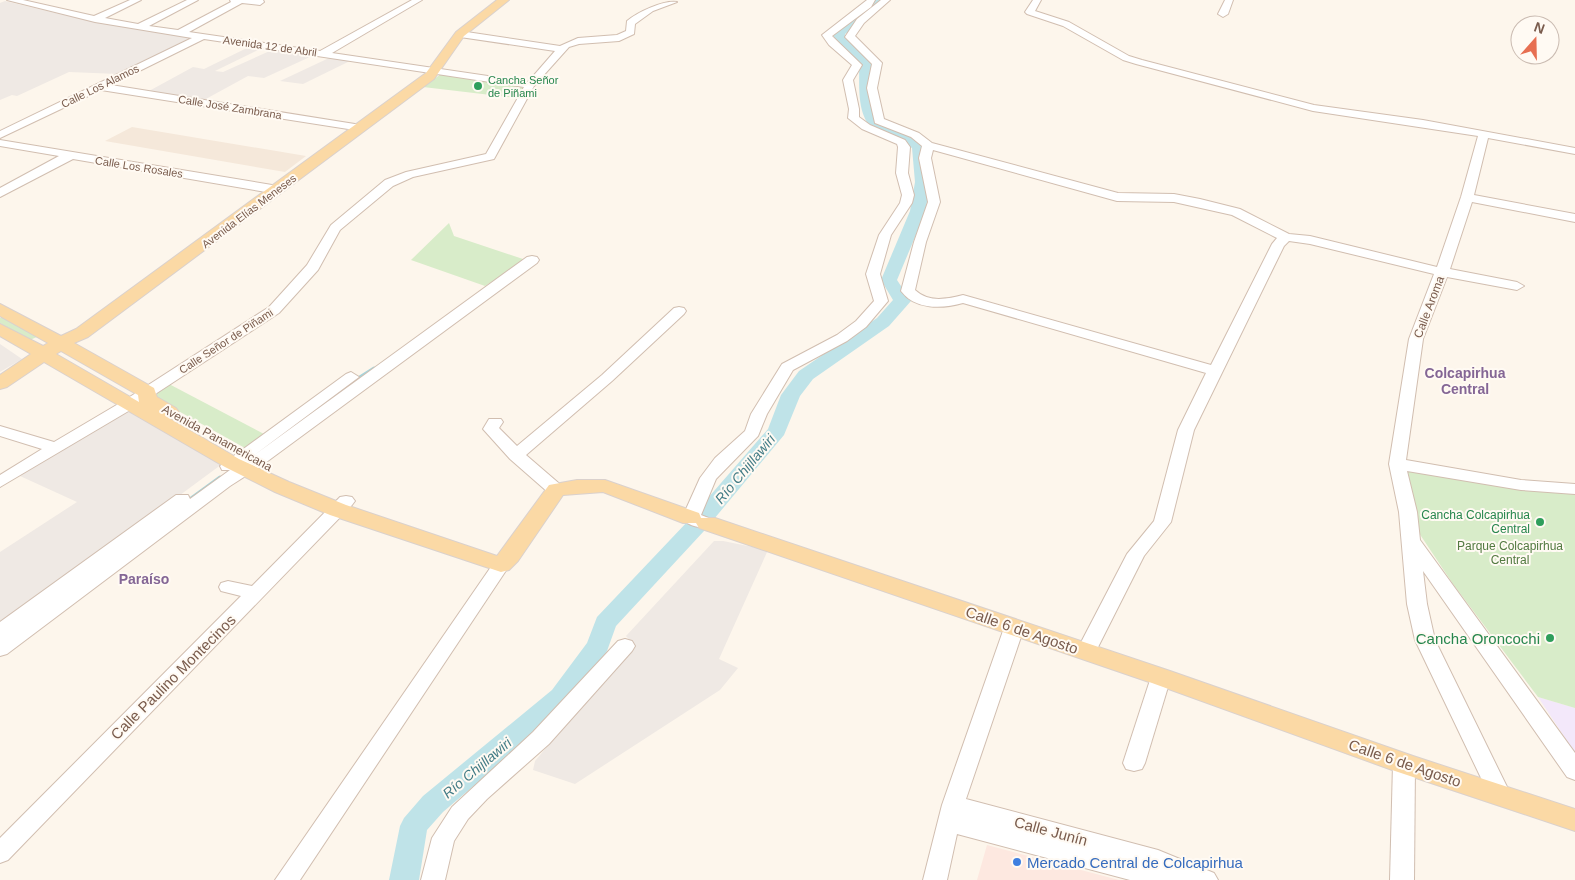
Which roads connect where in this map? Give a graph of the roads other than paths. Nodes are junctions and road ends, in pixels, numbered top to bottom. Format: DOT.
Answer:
graph roads {
  1 [pos="11,0"];
  2 [pos="57,0"];
  3 [pos="137,0"];
  4 [pos="194,0"];
  5 [pos="234,0"];
  6 [pos="241,0"];
  7 [pos="418,0"];
  8 [pos="504,0"];
  9 [pos="871,0"];
  10 [pos="886,0"];
  11 [pos="1037,0"];
  12 [pos="1229,0"];
  13 [pos="260,2"];
  14 [pos="673,2"];
  15 [pos="40,7"];
  16 [pos="1223,14"];
  17 [pos="94,20"];
  18 [pos="139,27"];
  19 [pos="179,33"];
  20 [pos="460,34"];
  21 [pos="201,37"];
  22 [pos="563,49"];
  23 [pos="322,54"];
  24 [pos="433,71"];
  25 [pos="530,85"];
  26 [pos="98,86"];
  27 [pos="358,127"];
  28 [pos="1484,134"];
  29 [pos="0,135"];
  30 [pos="0,143"];
  31 [pos="928,145"];
  32 [pos="1575,151"];
  33 [pos="69,156"];
  34 [pos="274,190"];
  35 [pos="0,193"];
  36 [pos="1467,197"];
  37 [pos="1575,218"];
  38 [pos="1286,237"];
  39 [pos="532,260"];
  40 [pos="1442,272"];
  41 [pos="1517,286"];
  42 [pos="0,309"];
  43 [pos="679,312"];
  44 [pos="0,329"];
  45 [pos="52,349"];
  46 [pos="1215,371"];
  47 [pos="351,377"];
  48 [pos="0,383"];
  49 [pos="139,398"];
  50 [pos="495,422"];
  51 [pos="0,431"];
  52 [pos="55,448"];
  53 [pos="516,455"];
  54 [pos="243,462"];
  55 [pos="1397,464"];
  56 [pos="0,482"];
  57 [pos="1575,489"];
  58 [pos="556,490"];
  59 [pos="342,506"];
  60 [pos="698,520"];
  61 [pos="1411,543"];
  62 [pos="505,560"];
  63 [pos="228,587"];
  64 [pos="256,593"];
  65 [pos="1014,628"];
  66 [pos="0,632"];
  67 [pos="625,646"];
  68 [pos="0,649"];
  69 [pos="1086,652"];
  70 [pos="1161,677"];
  71 [pos="1134,763"];
  72 [pos="1404,764"];
  73 [pos="1575,771"];
  74 [pos="1500,795"];
  75 [pos="952,814"];
  76 [pos="1575,820"];
  77 [pos="0,853"];
  78 [pos="1174,875"];
  79 [pos="287,880"];
  80 [pos="433,880"];
  81 [pos="935,880"];
  82 [pos="1206,880"];
  83 [pos="1402,880"];
  1 -- 15 [label="street, Avenida 12 de Abril"];
  2 -- 15 [label="street"];
  3 -- 17 [label="street"];
  4 -- 18 [label="street"];
  5 -- 6 [label="street"];
  6 -- 13 [label="street"];
  6 -- 19 [label="street"];
  7 -- 23 [label="street"];
  8 -- 20 [label="main road, Avenida Elías Meneses"];
  9 -- 60 [label="street"];
  10 -- 31 [label="street"];
  11 -- 28 [label="street"];
  12 -- 16 [label="street"];
  14 -- 22 [label="street, Calle Señor de Piñami"];
  15 -- 17 [label="street, Avenida 12 de Abril"];
  17 -- 18 [label="street, Avenida 12 de Abril"];
  18 -- 19 [label="street, Avenida 12 de Abril"];
  19 -- 21 [label="street, Avenida 12 de Abril"];
  20 -- 22 [label="street"];
  20 -- 24 [label="main road, Avenida Elías Meneses"];
  21 -- 23 [label="street, Avenida 12 de Abril"];
  21 -- 26 [label="street, Calle Los Alamos"];
  22 -- 25 [label="street, Calle Señor de Piñami"];
  23 -- 24 [label="street, Avenida 12 de Abril"];
  24 -- 25 [label="street, Avenida 12 de Abril"];
  24 -- 27 [label="main road, Avenida Elías Meneses"];
  25 -- 49 [label="street, Calle Señor de Piñami"];
  26 -- 27 [label="street, Calle José Zambrana"];
  26 -- 29 [label="street, Calle Los Alamos"];
  27 -- 34 [label="main road, Avenida Elías Meneses"];
  28 -- 32 [label="street"];
  28 -- 36 [label="street, Calle Aroma"];
  30 -- 33 [label="street, Calle Los Rosales"];
  31 -- 38 [label="street"];
  31 -- 46 [label="street"];
  33 -- 34 [label="street, Calle Los Rosales"];
  33 -- 35 [label="street"];
  34 -- 45 [label="main road, Avenida Elías Meneses"];
  36 -- 37 [label="street"];
  36 -- 40 [label="street, Calle Aroma"];
  38 -- 40 [label="street"];
  38 -- 46 [label="street"];
  39 -- 54 [label="street"];
  40 -- 41 [label="street"];
  40 -- 55 [label="street, Calle Aroma"];
  42 -- 45 [label="main road, Avenida Panamericana"];
  43 -- 53 [label="street"];
  44 -- 45 [label="main road, Avenida Panamericana"];
  45 -- 48 [label="main road, Avenida Elías Meneses"];
  45 -- 49 [label="main road, Avenida Panamericana"];
  46 -- 69 [label="street"];
  47 -- 54 [label="street"];
  49 -- 52 [label="street, Calle Señor de Piñami"];
  49 -- 54 [label="main road, Avenida Panamericana"];
  50 -- 53 [label="street"];
  51 -- 52 [label="street"];
  52 -- 56 [label="street, Calle Señor de Piñami"];
  53 -- 58 [label="street"];
  54 -- 59 [label="main road, Avenida Panamericana"];
  54 -- 66 [label="street"];
  54 -- 68 [label="street"];
  55 -- 57 [label="street"];
  55 -- 61 [label="street, Calle Aroma"];
  58 -- 60 [label="main road, Calle 6 de Agosto"];
  58 -- 62 [label="main road"];
  59 -- 62 [label="main road, Avenida Panamericana"];
  59 -- 64 [label="street, Calle Paulino Montecinos"];
  60 -- 65 [label="main road, Calle 6 de Agosto"];
  61 -- 73 [label="street"];
  61 -- 74 [label="street"];
  62 -- 79 [label="street"];
  63 -- 64 [label="street"];
  64 -- 77 [label="street, Calle Paulino Montecinos"];
  65 -- 69 [label="main road, Calle 6 de Agosto"];
  65 -- 75 [label="street"];
  67 -- 80 [label="street"];
  69 -- 70 [label="main road, Calle 6 de Agosto"];
  70 -- 71 [label="street"];
  70 -- 72 [label="main road, Calle 6 de Agosto"];
  72 -- 74 [label="main road, Calle 6 de Agosto"];
  72 -- 83 [label="street"];
  74 -- 76 [label="main road, Calle 6 de Agosto"];
  75 -- 78 [label="street, Calle Junín"];
  75 -- 81 [label="street"];
  78 -- 82 [label="street, Calle Junín"];
}
